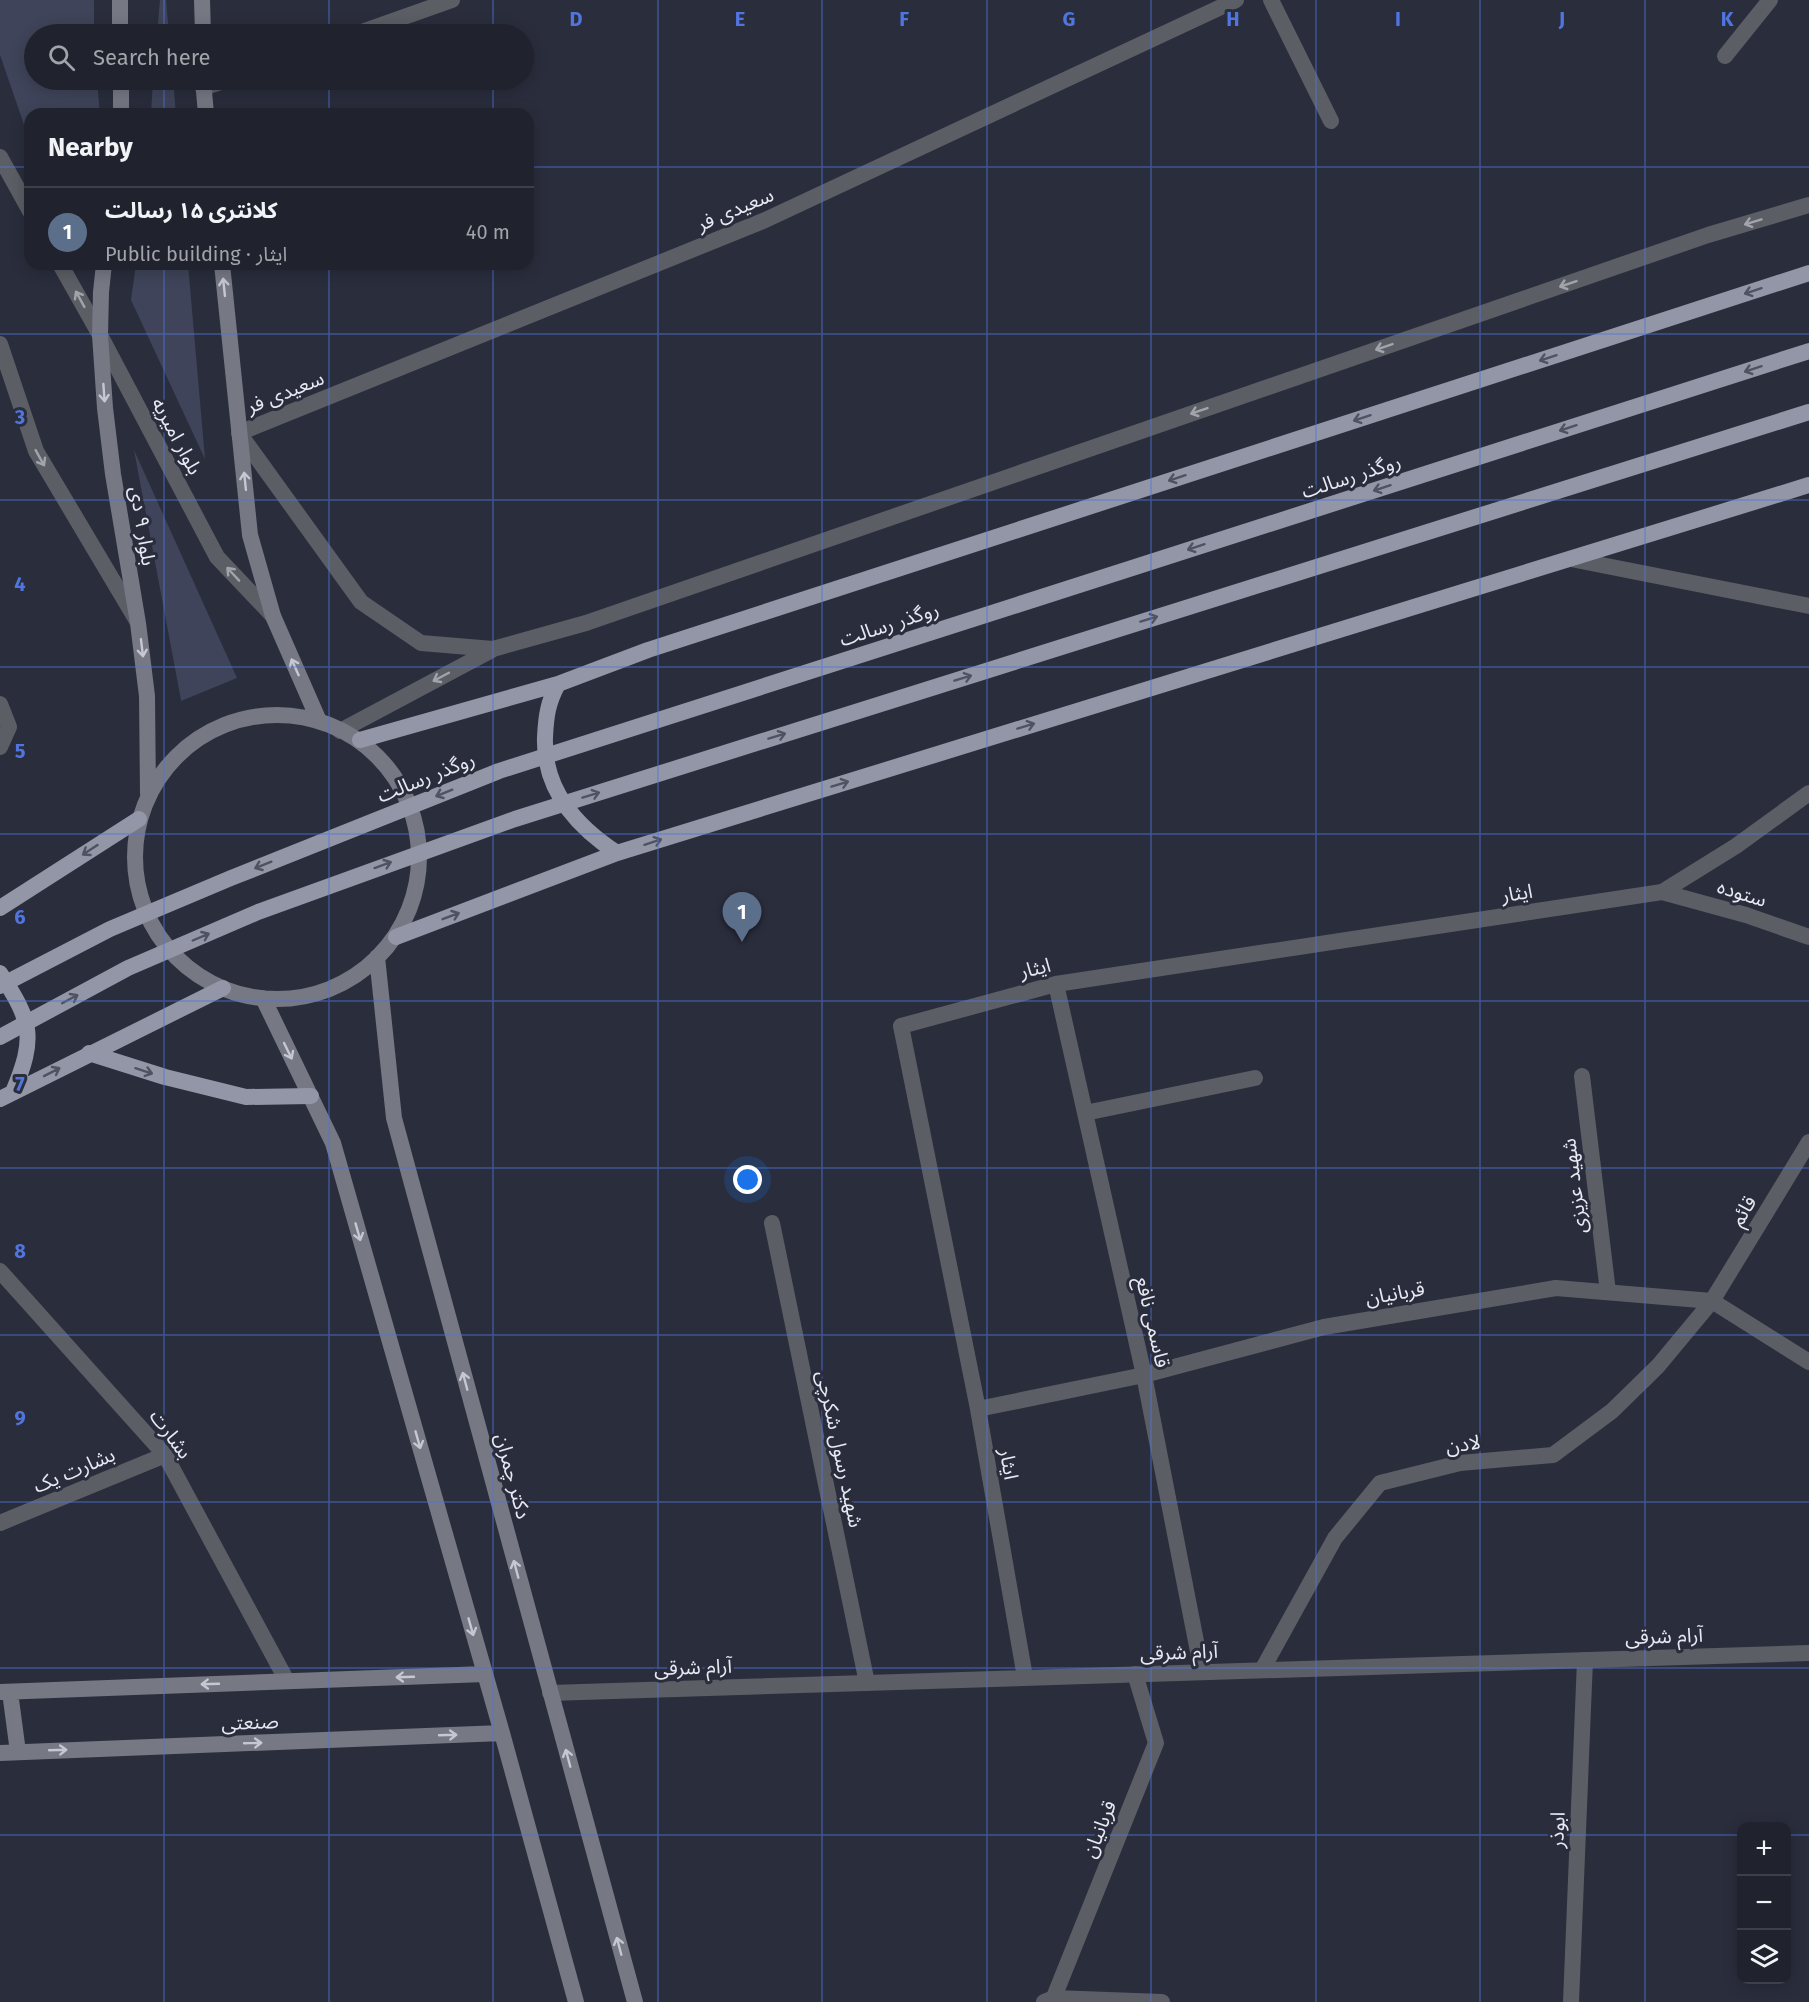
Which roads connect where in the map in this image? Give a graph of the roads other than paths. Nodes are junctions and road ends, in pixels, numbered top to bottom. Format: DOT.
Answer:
graph roads {
  1 [pos="120,0"];
  2 [pos="202,0"];
  3 [pos="452,0"];
  4 [pos="1236,0"];
  5 [pos="1271,0"];
  6 [pos="1770,0"];
  7 [pos="120,24"];
  8 [pos="203,24"];
  9 [pos="384,24"];
  10 [pos="1725,56"];
  11 [pos="120,90"];
  12 [pos="204,90"];
  13 [pos="121,108"];
  14 [pos="205,108"];
  15 [pos="1330,122"];
  16 [pos="0,157"];
  17 [pos="24,200"];
  18 [pos="1809,205"];
  19 [pos="63,270"];
  20 [pos="103,270"];
  21 [pos="223,270"];
  22 [pos="1809,273"];
  23 [pos="100,335"];
  24 [pos="0,344"];
  25 [pos="1809,351"];
  26 [pos="1809,412"];
  27 [pos="239,433"];
  28 [pos="1809,485"];
  29 [pos="1572,558"];
  30 [pos="1809,606"];
  31 [pos="273,616"];
  32 [pos="138,623"];
  33 [pos="493,649"];
  34 [pos="558,684"];
  35 [pos="0,704"];
  36 [pos="319,721"];
  37 [pos="340,731"];
  38 [pos="360,740"];
  39 [pos="0,747"];
  40 [pos="1809,793"];
  41 [pos="148,795"];
  42 [pos="139,819"];
  43 [pos="618,853"];
  44 [pos="1662,892"];
  45 [pos="0,908"];
  46 [pos="396,937"];
  47 [pos="1809,937"];
  48 [pos="377,957"];
  49 [pos="0,973"];
  50 [pos="1056,984"];
  51 [pos="0,986"];
  52 [pos="223,988"];
  53 [pos="263,998"];
  54 [pos="0,1037"];
  55 [pos="88,1053"];
  56 [pos="1582,1076"];
  57 [pos="1255,1078"];
  58 [pos="7,1095"];
  59 [pos="310,1096"];
  60 [pos="1085,1113"];
  61 [pos="1809,1142"];
  62 [pos="772,1223"];
  63 [pos="0,1271"];
  64 [pos="1608,1292"];
  65 [pos="1712,1301"];
  66 [pos="1809,1362"];
  67 [pos="1144,1375"];
  68 [pos="978,1409"];
  69 [pos="165,1455"];
  70 [pos="0,1523"];
  71 [pos="1809,1653"];
  72 [pos="1585,1660"];
  73 [pos="1262,1670"];
  74 [pos="1202,1672"];
  75 [pos="485,1674"];
  76 [pos="1135,1674"];
  77 [pos="1024,1677"];
  78 [pos="287,1681"];
  79 [pos="867,1683"];
  80 [pos="5,1692"];
  81 [pos="550,1692"];
  82 [pos="502,1733"];
  83 [pos="18,1752"];
  84 [pos="0,1753"];
  85 [pos="1050,2001"];
  86 [pos="576,2002"];
  87 [pos="635,2002"];
  88 [pos="1162,2002"];
  89 [pos="1571,2002"];
  1 -- 7 [label="main road"];
  2 -- 8 [label="main road"];
  3 -- 9 [label="street"];
  4 -- 27 [label="street, سعیدی فر"];
  5 -- 15 [label="street"];
  6 -- 10 [label="street"];
  11 -- 13 [label="main road"];
  12 -- 14 [label="main road"];
  16 -- 17 [label="street"];
  18 -- 33 [label="street, one-way"];
  23 -- 19 [label="street, بلوار امیریه, one-way"];
  20 -- 23 [label="main road, بلوار ۹ دی"];
  27 -- 21 [label="main road, one-way"];
  22 -- 34 [label="highway, one-way"];
  31 -- 23 [label="street, بلوار امیریه, one-way"];
  23 -- 32 [label="main road, بلوار ۹ دی, one-way"];
  24 -- 32 [label="street, one-way"];
  25 -- 51 [label="highway, روگذر رسالت, one-way, bridge"];
  54 -- 26 [label="highway, one-way, bridge"];
  31 -- 27 [label="main road, one-way"];
  27 -- 33 [label="street"];
  28 -- 29 [label="highway"];
  29 -- 30 [label="street"];
  43 -- 29 [label="highway, one-way"];
  36 -- 31 [label="main road, one-way"];
  32 -- 41 [label="main road, بلوار ۹ دی, one-way"];
  33 -- 37 [label="street, one-way"];
  34 -- 38 [label="highway"];
  34 -- 43 [label="highway"];
  35 -- 39 [label="street"];
  36 -- 37 [label="main road"];
  36 -- 41 [label="main road"];
  37 -- 38 [label="main road"];
  38 -- 46 [label="main road"];
  40 -- 44 [label="street, ایثار"];
  41 -- 42 [label="main road"];
  42 -- 45 [label="highway, one-way"];
  42 -- 52 [label="main road"];
  46 -- 43 [label="highway, one-way"];
  44 -- 47 [label="street, ستوده"];
  44 -- 50 [label="street, ایثار"];
  46 -- 48 [label="main road"];
  48 -- 53 [label="main road"];
  81 -- 48 [label="main road, دکتر چمران, one-way"];
  49 -- 58 [label="highway"];
  50 -- 60 [label="street, قاسمی نافع"];
  50 -- 68 [label="street, ایثار"];
  52 -- 53 [label="main road"];
  52 -- 55 [label="highway"];
  53 -- 59 [label="main road, one-way"];
  58 -- 55 [label="highway, one-way"];
  55 -- 59 [label="highway, one-way"];
  56 -- 64 [label="street, شهید عزیزی"];
  57 -- 60 [label="street"];
  59 -- 75 [label="main road, one-way"];
  60 -- 67 [label="street, قاسمی نافع"];
  61 -- 65 [label="street, قائم"];
  62 -- 79 [label="street, شهید رسول شکرچی"];
  63 -- 69 [label="street, بشارت"];
  64 -- 65 [label="street, قربانیان"];
  64 -- 67 [label="street, قربانیان"];
  65 -- 66 [label="street, قربانیان"];
  65 -- 73 [label="street, لادن"];
  67 -- 68 [label="street, قربانیان"];
  67 -- 74 [label="street, قاسمی نافع"];
  68 -- 77 [label="street, ایثار"];
  69 -- 70 [label="street, بشارت یک"];
  69 -- 78 [label="street, بشارت"];
  71 -- 72 [label="street, آرام شرقی"];
  72 -- 73 [label="street, آرام شرقی"];
  72 -- 89 [label="street, ابوذر"];
  73 -- 74 [label="street, آرام شرقی"];
  74 -- 76 [label="street, آرام شرقی"];
  75 -- 78 [label="main road, صنعتی, one-way"];
  75 -- 82 [label="main road"];
  76 -- 77 [label="street, آرام شرقی"];
  76 -- 85 [label="street, قربانیان"];
  77 -- 79 [label="street, آرام شرقی"];
  78 -- 80 [label="main road, صنعتی, one-way"];
  79 -- 81 [label="street, آرام شرقی"];
  80 -- 83 [label="main road"];
  87 -- 81 [label="main road, دکتر چمران, one-way"];
  83 -- 82 [label="main road, صنعتی, one-way"];
  82 -- 86 [label="main road"];
  83 -- 84 [label="main road, صنعتی"];
  85 -- 88 [label="street, قربانیان"];
}
